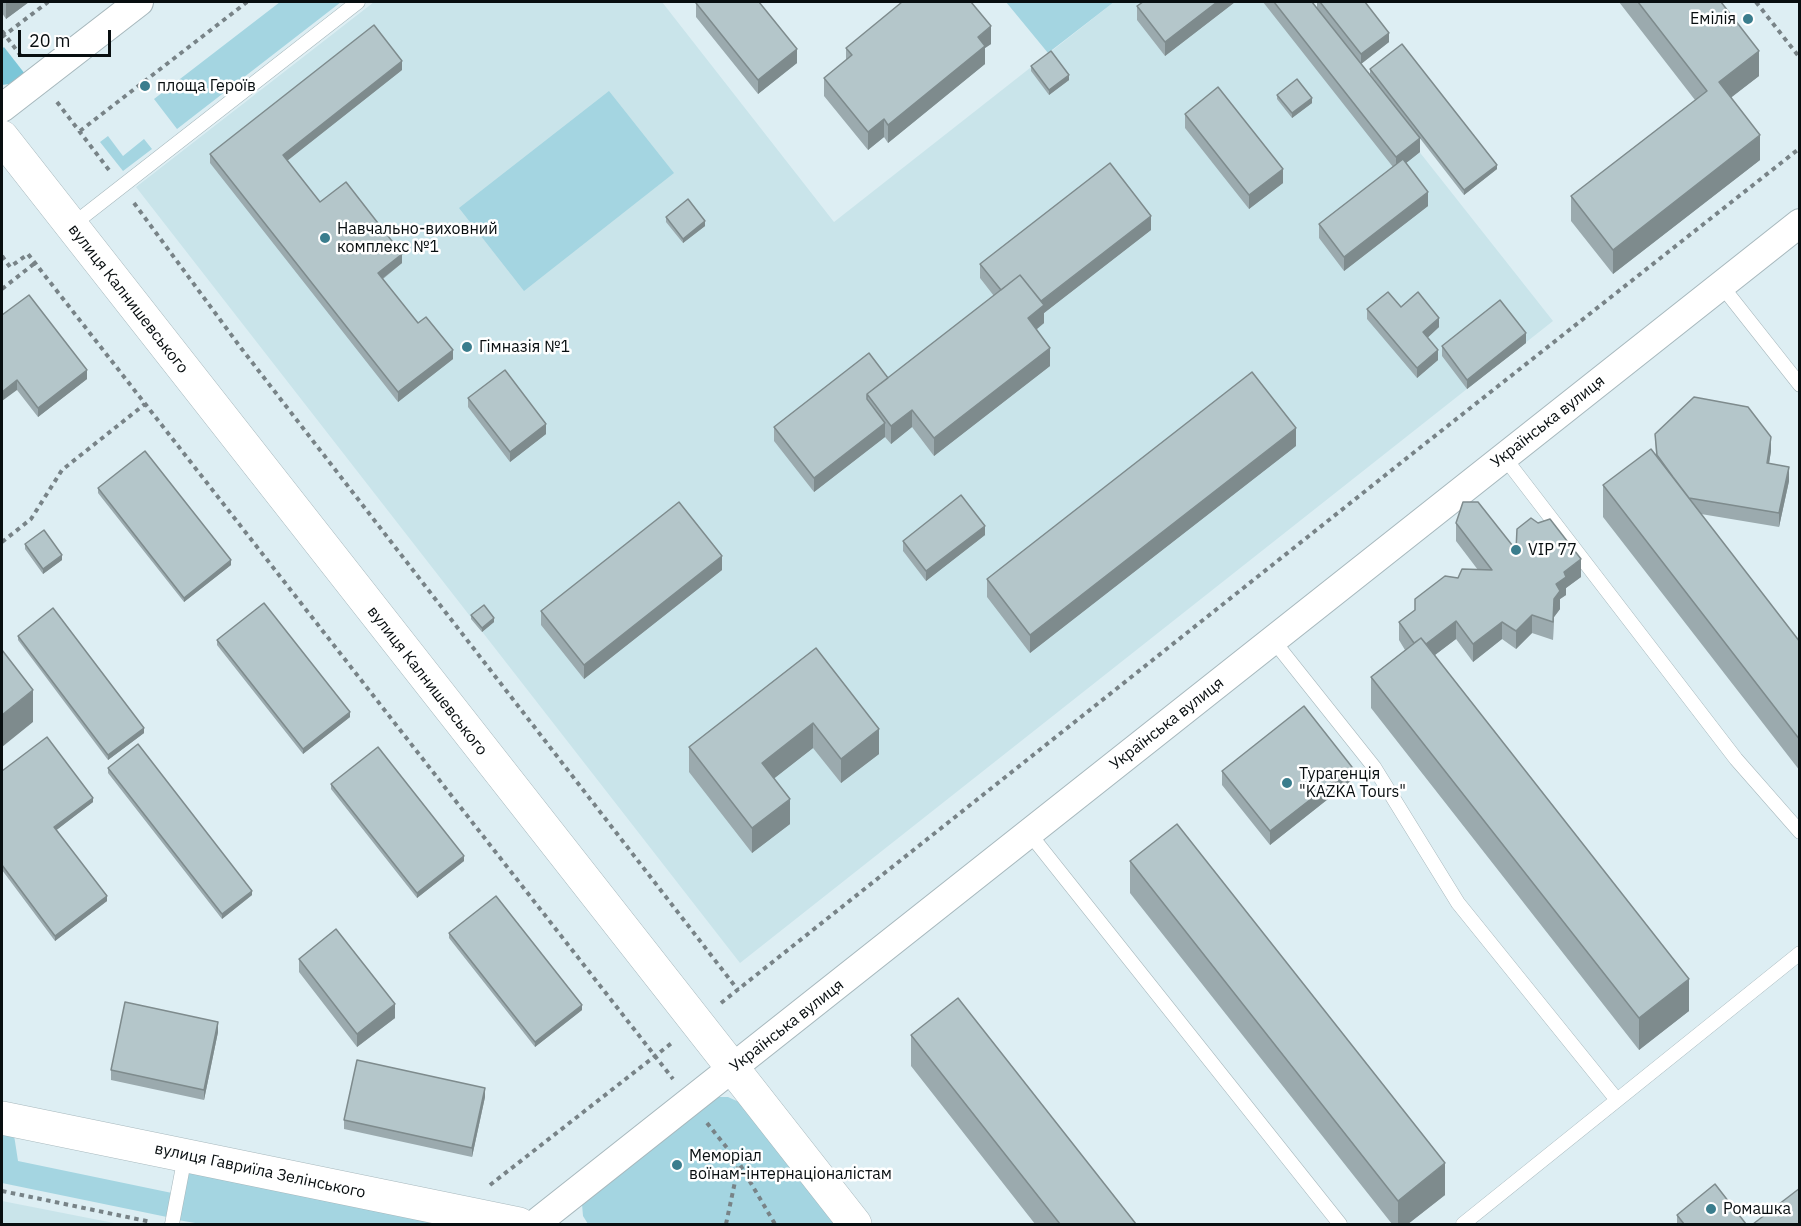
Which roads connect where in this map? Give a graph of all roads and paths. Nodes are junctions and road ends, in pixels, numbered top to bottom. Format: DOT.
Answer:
graph roads {
  1 [pos="48,2"];
  2 [pos="139,2"];
  3 [pos="247,2"];
  4 [pos="358,2"];
  5 [pos="1756,2"];
  6 [pos="2,34"];
  7 [pos="1800,58"];
  8 [pos="2,108"];
  9 [pos="2,136"];
  10 [pos="1800,148"];
  11 [pos="122,186"];
  12 [pos="1800,223"];
  13 [pos="71,226"];
  14 [pos="2,256"];
  15 [pos="34,263"];
  16 [pos="1721,285"];
  17 [pos="2,289"];
  18 [pos="1800,386"];
  19 [pos="145,404"];
  20 [pos="1504,457"];
  21 [pos="2,542"];
  22 [pos="1273,640"];
  23 [pos="1800,832"];
  24 [pos="1029,833"];
  25 [pos="1800,953"];
  26 [pos="732,1070"];
  27 [pos="1617,1100"];
  28 [pos="2,1118"];
  29 [pos="185,1156"];
  30 [pos="480,1183"];
  31 [pos="2,1191"];
  32 [pos="152,1222"];
  33 [pos="172,1224"];
  34 [pos="519,1224"];
  35 [pos="535,1224"];
  36 [pos="726,1224"];
  37 [pos="775,1224"];
  38 [pos="855,1224"];
  39 [pos="1340,1224"];
  40 [pos="1463,1224"];
  1 -- 6 [label="path"];
  2 -- 8 [label="street"];
  3 -- 11 [label="path"];
  4 -- 11 [label="lane"];
  5 -- 7 [label="path"];
  9 -- 13 [label="street, вулиця Калнишевського"];
  10 -- 11 [label="path"];
  11 -- 13 [label="lane"];
  12 -- 16 [label="street, Українська вулиця"];
  13 -- 26 [label="street, вулиця Калнишевського"];
  14 -- 15 [label="path"];
  15 -- 17 [label="path"];
  15 -- 19 [label="path"];
  16 -- 18 [label="lane"];
  16 -- 20 [label="street, Українська вулиця"];
  19 -- 21 [label="path"];
  19 -- 30 [label="path"];
  20 -- 22 [label="street, Українська вулиця"];
  20 -- 23 [label="lane"];
  22 -- 24 [label="street, Українська вулиця"];
  22 -- 27 [label="lane"];
  24 -- 26 [label="street, Українська вулиця"];
  24 -- 39 [label="lane"];
  25 -- 27 [label="lane"];
  26 -- 35 [label="street, Українська вулиця"];
  26 -- 38 [label="street, вулиця Калнишевського"];
  27 -- 40 [label="lane"];
  28 -- 29 [label="street, вулиця Гавриїла Зелінського"];
  29 -- 33 [label="lane"];
  29 -- 34 [label="street, вулиця Гавриїла Зелінського"];
  31 -- 32 [label="path"];
  36 -- 37 [label="path"];
}
